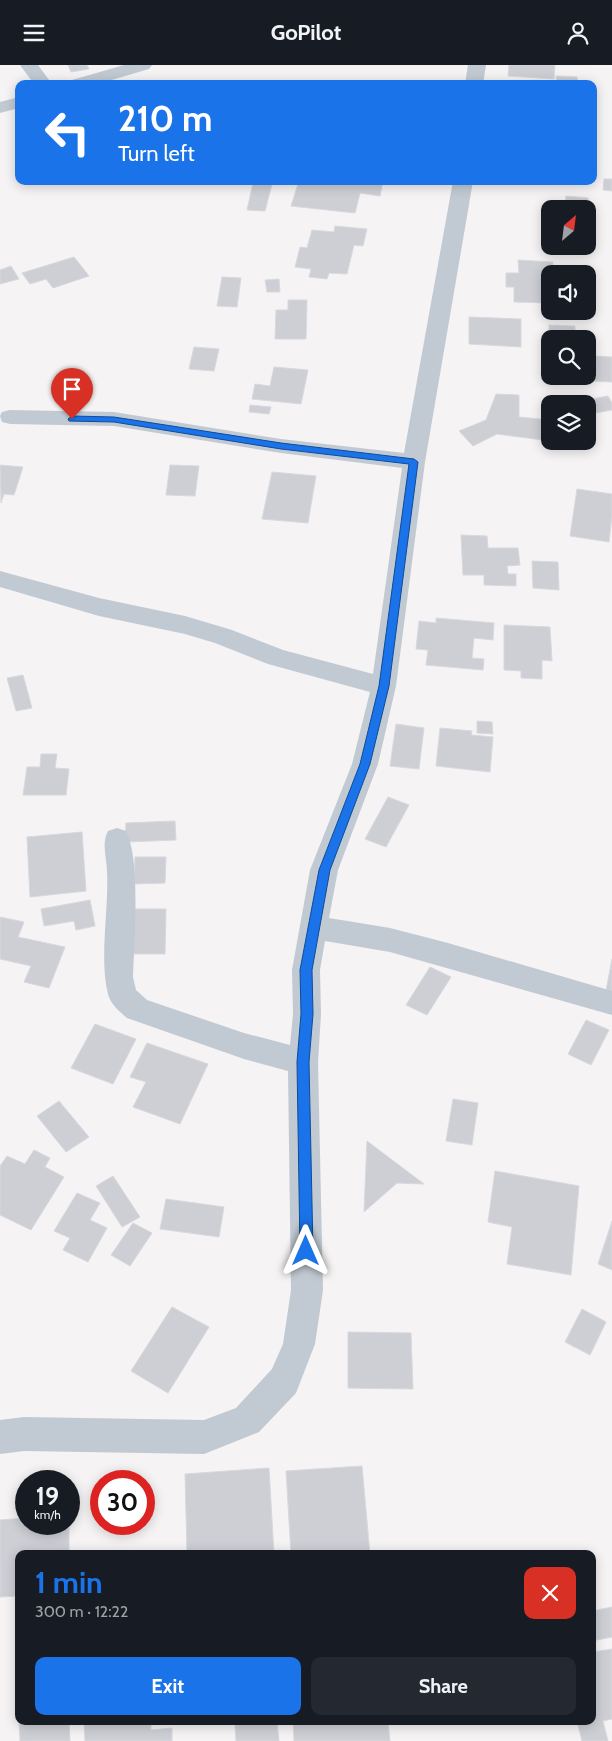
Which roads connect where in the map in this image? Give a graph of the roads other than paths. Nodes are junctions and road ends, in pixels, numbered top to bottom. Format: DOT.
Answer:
graph roads {
  1 [pos="29,65"];
  2 [pos="143,65"];
  3 [pos="478,65"];
  4 [pos="40,80"];
  5 [pos="92,80"];
  6 [pos="475,80"];
  7 [pos="15,103"];
  8 [pos="0,108"];
  9 [pos="462,185"];
  10 [pos="10,417"];
  11 [pos="414,462"];
  12 [pos="0,579"];
  13 [pos="384,686"];
  14 [pos="117,839"];
  15 [pos="313,927"];
  16 [pos="612,1003"];
  17 [pos="303,1062"];
  18 [pos="0,1437"];
  1 -- 4 [label="street"];
  2 -- 5 [label="street"];
  3 -- 6 [label="street"];
  7 -- 8 [label="street"];
  9 -- 11 [label="street"];
  10 -- 11 [label="street"];
  11 -- 13 [label="street"];
  12 -- 13 [label="street"];
  13 -- 15 [label="street"];
  14 -- 17 [label="street"];
  15 -- 16 [label="street"];
  15 -- 17 [label="street"];
  17 -- 18 [label="street"];
}
